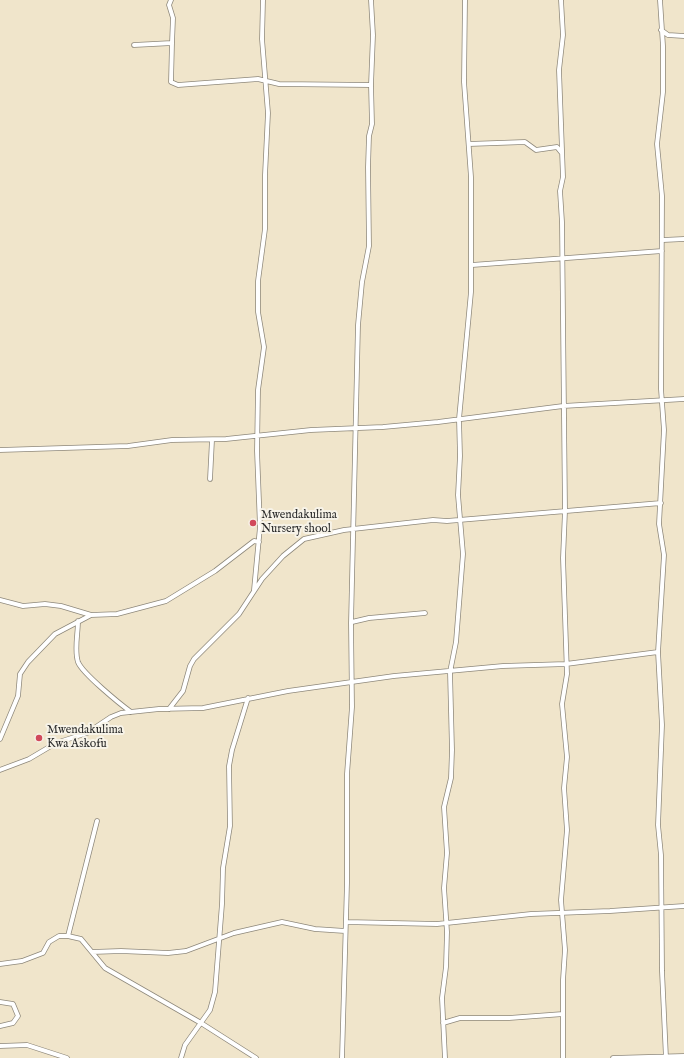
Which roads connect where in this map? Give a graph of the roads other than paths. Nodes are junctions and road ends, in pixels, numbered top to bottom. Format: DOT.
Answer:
graph roads {
  1 [pos="171,0"];
  2 [pos="263,0"];
  3 [pos="371,0"];
  4 [pos="465,0"];
  5 [pos="561,0"];
  6 [pos="660,0"];
  7 [pos="661,29"];
  8 [pos="684,36"];
  9 [pos="172,43"];
  10 [pos="134,45"];
  11 [pos="266,82"];
  12 [pos="371,85"];
  13 [pos="469,144"];
  14 [pos="562,152"];
  15 [pos="684,239"];
  16 [pos="663,240"];
  17 [pos="662,251"];
  18 [pos="562,259"];
  19 [pos="472,265"];
  20 [pos="684,399"];
  21 [pos="661,400"];
  22 [pos="563,406"];
  23 [pos="459,419"];
  24 [pos="357,428"];
  25 [pos="258,436"];
  26 [pos="212,440"];
  27 [pos="0,450"];
  28 [pos="210,479"];
  29 [pos="661,503"];
  30 [pos="565,511"];
  31 [pos="459,520"];
  32 [pos="354,529"];
  33 [pos="259,542"];
  34 [pos="254,590"];
  35 [pos="0,600"];
  36 [pos="425,613"];
  37 [pos="91,615"];
  38 [pos="78,621"];
  39 [pos="352,622"];
  40 [pos="658,652"];
  41 [pos="566,664"];
  42 [pos="450,672"];
  43 [pos="352,683"];
  44 [pos="248,698"];
  45 [pos="169,709"];
  46 [pos="131,712"];
  47 [pos="0,739"];
  48 [pos="0,770"];
  49 [pos="97,820"];
  50 [pos="684,906"];
  51 [pos="661,907"];
  52 [pos="563,914"];
  53 [pos="346,922"];
  54 [pos="447,923"];
  55 [pos="345,931"];
  56 [pos="68,936"];
  57 [pos="220,938"];
  58 [pos="92,952"];
  59 [pos="0,964"];
  60 [pos="0,1002"];
  61 [pos="563,1014"];
  62 [pos="201,1023"];
  63 [pos="443,1023"];
  64 [pos="0,1026"];
  65 [pos="0,1046"];
  66 [pos="684,1056"];
  67 [pos="67,1058"];
  68 [pos="181,1058"];
  69 [pos="256,1058"];
  70 [pos="342,1058"];
  71 [pos="445,1058"];
  72 [pos="563,1058"];
  73 [pos="613,1058"];
  74 [pos="666,1058"];
  1 -- 9 [label="street"];
  2 -- 11 [label="street"];
  3 -- 12 [label="street"];
  4 -- 13 [label="street"];
  5 -- 14 [label="street"];
  6 -- 7 [label="street"];
  7 -- 8 [label="street"];
  7 -- 16 [label="street"];
  9 -- 10 [label="street"];
  9 -- 11 [label="street"];
  11 -- 12 [label="street"];
  11 -- 25 [label="street"];
  12 -- 24 [label="street"];
  13 -- 14 [label="street"];
  13 -- 19 [label="street"];
  14 -- 18 [label="street"];
  15 -- 16 [label="street"];
  16 -- 17 [label="street"];
  17 -- 18 [label="street"];
  17 -- 21 [label="street"];
  18 -- 19 [label="street"];
  18 -- 22 [label="street"];
  19 -- 23 [label="street"];
  20 -- 21 [label="street"];
  21 -- 22 [label="street"];
  21 -- 29 [label="street"];
  22 -- 23 [label="street"];
  22 -- 30 [label="street"];
  23 -- 24 [label="street"];
  23 -- 31 [label="street"];
  24 -- 25 [label="street"];
  24 -- 32 [label="street"];
  25 -- 26 [label="street"];
  25 -- 33 [label="street"];
  26 -- 27 [label="street"];
  26 -- 28 [label="street"];
  29 -- 30 [label="street"];
  29 -- 40 [label="street"];
  30 -- 31 [label="street"];
  30 -- 41 [label="street"];
  31 -- 32 [label="street"];
  31 -- 42 [label="street"];
  32 -- 34 [label="street"];
  32 -- 39 [label="street"];
  33 -- 34 [label="street"];
  33 -- 37 [label="street"];
  34 -- 45 [label="street"];
  35 -- 37 [label="street"];
  36 -- 39 [label="street"];
  37 -- 38 [label="street"];
  38 -- 46 [label="street"];
  38 -- 47 [label="street"];
  39 -- 43 [label="street"];
  40 -- 41 [label="street"];
  40 -- 51 [label="street"];
  41 -- 42 [label="street"];
  41 -- 52 [label="street"];
  42 -- 43 [label="street"];
  42 -- 54 [label="street"];
  43 -- 44 [label="street"];
  43 -- 53 [label="street"];
  44 -- 45 [label="street"];
  44 -- 57 [label="street"];
  45 -- 46 [label="street"];
  46 -- 48 [label="street"];
  49 -- 56 [label="street"];
  50 -- 51 [label="street"];
  51 -- 52 [label="street"];
  51 -- 74 [label="street"];
  52 -- 54 [label="street"];
  52 -- 61 [label="street"];
  53 -- 54 [label="street"];
  53 -- 55 [label="street"];
  54 -- 63 [label="street"];
  55 -- 57 [label="street"];
  55 -- 70 [label="street"];
  56 -- 58 [label="street"];
  56 -- 59 [label="street"];
  57 -- 58 [label="street"];
  57 -- 62 [label="street"];
  58 -- 62 [label="street"];
  60 -- 64 [label="street"];
  61 -- 63 [label="street"];
  61 -- 72 [label="street"];
  62 -- 68 [label="street"];
  62 -- 69 [label="street"];
  63 -- 71 [label="street"];
  65 -- 67 [label="street"];
  66 -- 74 [label="street"];
  73 -- 74 [label="street"];
}
